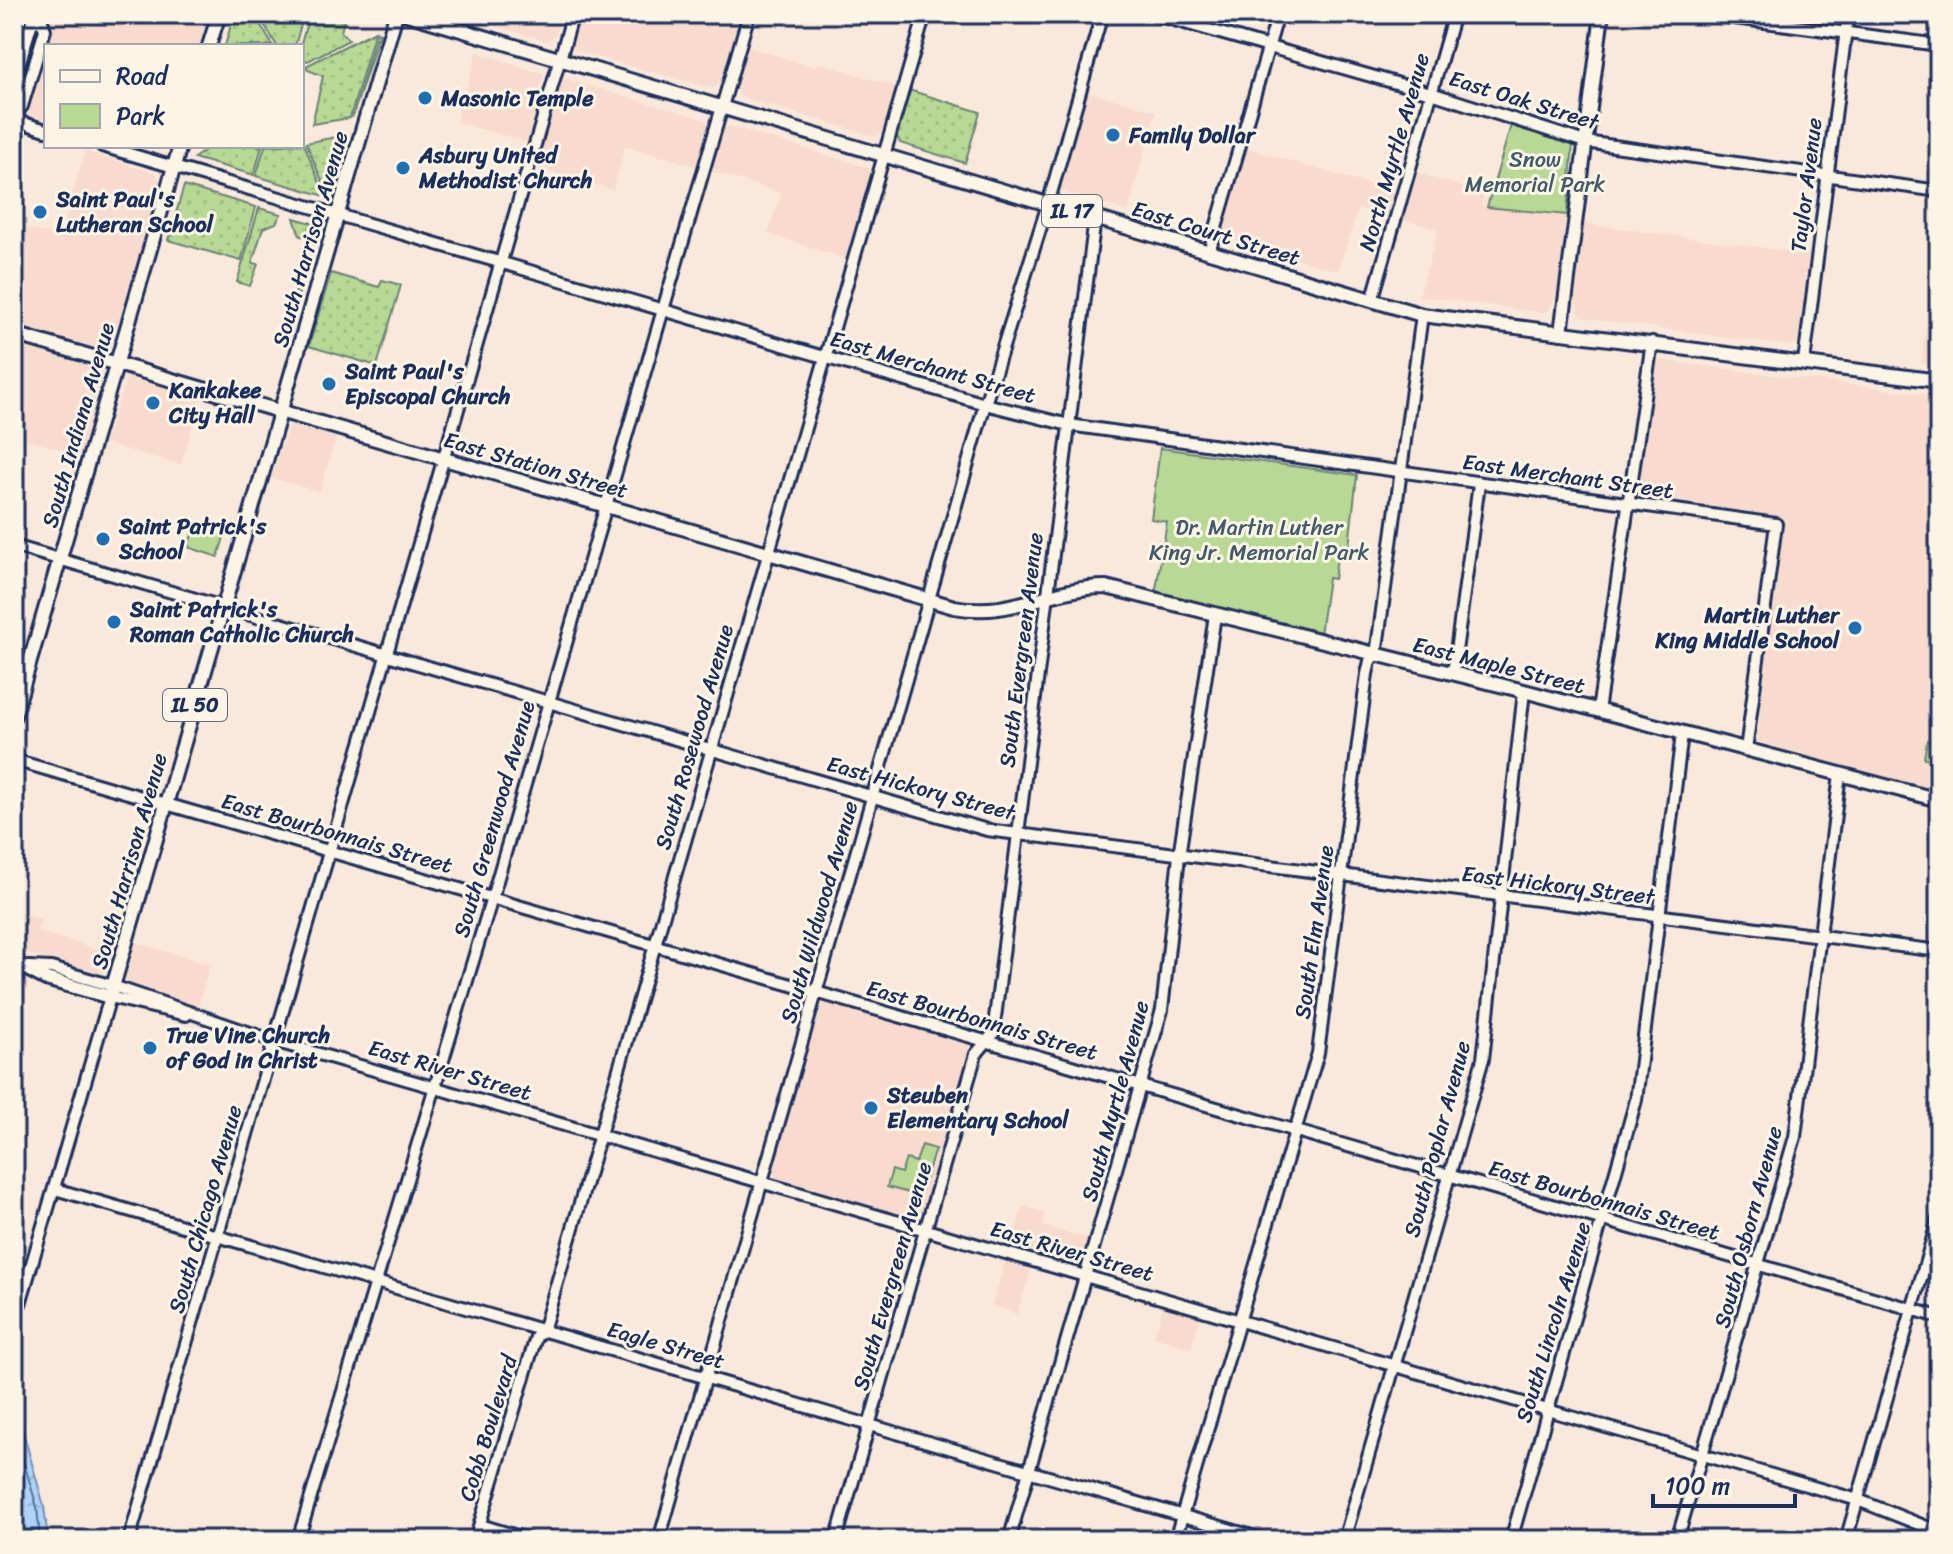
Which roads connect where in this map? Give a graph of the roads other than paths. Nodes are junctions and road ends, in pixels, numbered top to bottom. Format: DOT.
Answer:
graph roads {
  1 [pos="219,14"];
  2 [pos="396,14"];
  3 [pos="407,14"];
  4 [pos="573,14"];
  5 [pos="749,14"];
  6 [pos="925,14"];
  7 [pos="1102,14"];
  8 [pos="1153,14"];
  9 [pos="1278,14"];
  10 [pos="1454,14"];
  11 [pos="1602,14"];
  12 [pos="1704,14"];
  13 [pos="1848,14"];
  14 [pos="1846,33"];
  15 [pos="210,44"];
  16 [pos="1939,45"];
  17 [pos="1268,47"];
  18 [pos="561,59"];
  19 [pos="14,81"];
  20 [pos="1431,93"];
  21 [pos="722,106"];
  22 [pos="14,118"];
  23 [pos="44,129"];
  24 [pos="1585,142"];
  25 [pos="109,148"];
  26 [pos="179,148"];
  27 [pos="884,155"];
  28 [pos="174,167"];
  29 [pos="1827,175"];
  30 [pos="1939,191"];
  31 [pos="1048,204"];
  32 [pos="338,215"];
  33 [pos="1095,218"];
  34 [pos="1209,252"];
  35 [pos="501,263"];
  36 [pos="1372,301"];
  37 [pos="662,309"];
  38 [pos="1422,315"];
  39 [pos="1561,333"];
  40 [pos="14,334"];
  41 [pos="1652,342"];
  42 [pos="825,357"];
  43 [pos="1804,362"];
  44 [pos="117,364"];
  45 [pos="1939,381"];
  46 [pos="985,404"];
  47 [pos="281,412"];
  48 [pos="1069,425"];
  49 [pos="444,459"];
  50 [pos="1400,472"];
  51 [pos="1479,484"];
  52 [pos="1629,504"];
  53 [pos="606,506"];
  54 [pos="14,546"];
  55 [pos="768,554"];
  56 [pos="60,560"];
  57 [pos="1048,594"];
  58 [pos="931,601"];
  59 [pos="224,607"];
  60 [pos="1215,615"];
  61 [pos="387,655"];
  62 [pos="1376,655"];
  63 [pos="1453,673"];
  64 [pos="1524,691"];
  65 [pos="548,702"];
  66 [pos="1598,711"];
  67 [pos="14,716"];
  68 [pos="1682,734"];
  69 [pos="711,750"];
  70 [pos="1746,750"];
  71 [pos="14,760"];
  72 [pos="1840,774"];
  73 [pos="872,797"];
  74 [pos="1939,800"];
  75 [pos="166,804"];
  76 [pos="1018,836"];
  77 [pos="330,851"];
  78 [pos="1179,856"];
  79 [pos="1343,877"];
  80 [pos="492,898"];
  81 [pos="1501,898"];
  82 [pos="1660,918"];
  83 [pos="1819,935"];
  84 [pos="655,946"];
  85 [pos="1939,951"];
  86 [pos="14,962"];
  87 [pos="112,992"];
  88 [pos="817,993"];
  89 [pos="274,1041"];
  90 [pos="988,1042"];
  91 [pos="1141,1086"];
  92 [pos="435,1087"];
  93 [pos="1297,1131"];
  94 [pos="600,1135"];
  95 [pos="1450,1176"];
  96 [pos="761,1182"];
  97 [pos="55,1189"];
  98 [pos="1939,1216"];
  99 [pos="1604,1220"];
  100 [pos="926,1229"];
  101 [pos="217,1237"];
  102 [pos="1760,1266"];
  103 [pos="1086,1276"];
  104 [pos="374,1282"];
  105 [pos="20,1304"];
  106 [pos="1912,1310"];
  107 [pos="1939,1317"];
  108 [pos="1239,1320"];
  109 [pos="543,1331"];
  110 [pos="1393,1365"];
  111 [pos="706,1377"];
  112 [pos="1547,1410"];
  113 [pos="871,1426"];
  114 [pos="1702,1455"];
  115 [pos="1030,1471"];
  116 [pos="1858,1500"];
  117 [pos="1182,1516"];
  118 [pos="480,1525"];
  119 [pos="1939,1532"];
  120 [pos="129,1540"];
  121 [pos="298,1540"];
  122 [pos="475,1540"];
  123 [pos="530,1540"];
  124 [pos="659,1540"];
  125 [pos="836,1540"];
  126 [pos="1009,1540"];
  127 [pos="1175,1540"];
  128 [pos="1266,1540"];
  129 [pos="1344,1540"];
  130 [pos="1511,1540"];
  131 [pos="1677,1540"];
  132 [pos="1846,1540"];
  1 -- 15 [label="main road"];
  2 -- 32 [label="main road, South Harrison Avenue / IL 50"];
  3 -- 18 [label="main road, East Court Street / IL 17"];
  4 -- 18 [label="street, South Chicago Avenue"];
  5 -- 21 [label="street, South Greenwood Avenue"];
  6 -- 27 [label="street, South Rosewood Avenue"];
  7 -- 31 [label="street, South Wildwood Avenue"];
  8 -- 17 [label="street, East Oak Street"];
  9 -- 17 [label="street"];
  10 -- 20 [label="street, North Myrtle Avenue"];
  11 -- 24 [label="main road"];
  12 -- 14 [label="street"];
  13 -- 14 [label="street, Taylor Avenue"];
  14 -- 16 [label="street"];
  14 -- 29 [label="street, Taylor Avenue"];
  17 -- 20 [label="street, East Oak Street"];
  17 -- 34 [label="street"];
  18 -- 21 [label="main road, East Court Street / IL 17"];
  18 -- 35 [label="street, South Chicago Avenue"];
  19 -- 22 [label="street"];
  20 -- 24 [label="street, East Oak Street"];
  20 -- 36 [label="street, North Myrtle Avenue"];
  21 -- 27 [label="main road, East Court Street / IL 17"];
  21 -- 37 [label="street, South Greenwood Avenue"];
  22 -- 23 [label="street"];
  24 -- 29 [label="street, East Oak Street"];
  24 -- 39 [label="main road"];
  25 -- 28 [label="street, East Merchant Street"];
  26 -- 28 [label="main road, South Indiana Avenue"];
  27 -- 31 [label="main road, East Court Street / IL 17"];
  27 -- 42 [label="street, South Rosewood Avenue"];
  28 -- 32 [label="street, East Merchant Street"];
  28 -- 44 [label="main road, South Indiana Avenue"];
  29 -- 30 [label="street, East Oak Street"];
  29 -- 43 [label="street, Taylor Avenue"];
  31 -- 33 [label="main road, East Court Street / IL 17"];
  31 -- 46 [label="street, South Wildwood Avenue"];
  32 -- 35 [label="street, East Merchant Street"];
  32 -- 47 [label="main road, South Harrison Avenue / IL 50"];
  33 -- 34 [label="main road, East Court Street / IL 17"];
  33 -- 48 [label="street, South Evergreen Avenue"];
  34 -- 36 [label="main road, East Court Street / IL 17"];
  35 -- 37 [label="street, East Merchant Street"];
  35 -- 49 [label="street, South Chicago Avenue"];
  36 -- 38 [label="main road, East Court Street / IL 17"];
  37 -- 42 [label="street, East Merchant Street"];
  37 -- 53 [label="street, South Greenwood Avenue"];
  38 -- 39 [label="main road, East Court Street / IL 17"];
  38 -- 50 [label="street, South Elm Avenue"];
  39 -- 41 [label="main road, East Court Street / IL 17"];
  40 -- 44 [label="main road, East Station Street"];
  41 -- 43 [label="main road, East Court Street / IL 17"];
  41 -- 52 [label="street"];
  42 -- 46 [label="street, East Merchant Street"];
  42 -- 55 [label="street, South Rosewood Avenue"];
  43 -- 45 [label="main road, East Court Street / IL 17"];
  44 -- 47 [label="main road, East Station Street"];
  44 -- 56 [label="main road, South Indiana Avenue"];
  46 -- 48 [label="street, East Merchant Street"];
  46 -- 58 [label="street, South Wildwood Avenue"];
  47 -- 49 [label="main road, East Station Street"];
  47 -- 59 [label="main road, South Harrison Avenue / IL 50"];
  48 -- 50 [label="street, East Merchant Street"];
  48 -- 57 [label="street, South Evergreen Avenue"];
  49 -- 53 [label="main road, East Station Street"];
  49 -- 61 [label="street, South Chicago Avenue"];
  50 -- 51 [label="street, East Merchant Street"];
  50 -- 62 [label="street, South Elm Avenue"];
  51 -- 52 [label="street, East Merchant Street"];
  51 -- 63 [label="street"];
  52 -- 66 [label="street"];
  52 -- 70 [label="street, East Merchant Street"];
  53 -- 55 [label="main road, East Station Street"];
  53 -- 65 [label="street, South Greenwood Avenue"];
  54 -- 56 [label="street, East Hickory Street"];
  55 -- 58 [label="main road, East Station Street"];
  55 -- 69 [label="street, South Rosewood Avenue"];
  56 -- 59 [label="street, East Hickory Street"];
  56 -- 67 [label="main road, South Indiana Avenue"];
  57 -- 58 [label="main road, East Station Street"];
  57 -- 60 [label="main road, East Maple Street"];
  57 -- 76 [label="street, South Evergreen Avenue"];
  58 -- 73 [label="street, South Wildwood Avenue"];
  59 -- 61 [label="street, East Hickory Street"];
  59 -- 75 [label="main road, South Harrison Avenue / IL 50"];
  60 -- 62 [label="main road, East Maple Street"];
  60 -- 78 [label="street, South Myrtle Avenue"];
  61 -- 65 [label="street, East Hickory Street"];
  61 -- 77 [label="street, South Chicago Avenue"];
  62 -- 63 [label="main road, East Maple Street"];
  62 -- 79 [label="street, South Elm Avenue"];
  63 -- 64 [label="main road, East Maple Street"];
  64 -- 66 [label="main road, East Maple Street"];
  64 -- 81 [label="street, South Poplar Avenue"];
  65 -- 69 [label="street, East Hickory Street"];
  65 -- 80 [label="street, South Greenwood Avenue"];
  66 -- 68 [label="main road, East Maple Street"];
  68 -- 70 [label="main road, East Maple Street"];
  68 -- 82 [label="street, South Lincoln Avenue"];
  69 -- 73 [label="street, East Hickory Street"];
  69 -- 84 [label="street, South Rosewood Avenue"];
  70 -- 72 [label="main road, East Maple Street"];
  71 -- 75 [label="street, East Bourbonnais Street"];
  72 -- 74 [label="main road, East Maple Street"];
  72 -- 83 [label="street, South Osborn Avenue"];
  73 -- 76 [label="street, East Hickory Street"];
  73 -- 88 [label="street, South Wildwood Avenue"];
  75 -- 77 [label="street, East Bourbonnais Street"];
  75 -- 87 [label="main road, South Harrison Avenue / IL 50"];
  76 -- 78 [label="street, East Hickory Street"];
  76 -- 90 [label="street, South Evergreen Avenue"];
  77 -- 80 [label="street, East Bourbonnais Street"];
  77 -- 89 [label="street, South Chicago Avenue"];
  78 -- 79 [label="street, East Hickory Street"];
  78 -- 91 [label="street, South Myrtle Avenue"];
  79 -- 81 [label="street, East Hickory Street"];
  79 -- 93 [label="street, South Elm Avenue"];
  80 -- 84 [label="street, East Bourbonnais Street"];
  80 -- 92 [label="street, South Greenwood Avenue"];
  81 -- 82 [label="street, East Hickory Street"];
  81 -- 95 [label="street, South Poplar Avenue"];
  82 -- 83 [label="street, East Hickory Street"];
  82 -- 99 [label="street, South Lincoln Avenue"];
  83 -- 85 [label="street, East Hickory Street"];
  83 -- 102 [label="street, South Osborn Avenue"];
  84 -- 88 [label="street, East Bourbonnais Street"];
  84 -- 94 [label="street, South Rosewood Avenue"];
  86 -- 87 [label="main road, East River Street"];
  87 -- 89 [label="street, East River Street"];
  87 -- 97 [label="street, South Harrison Avenue"];
  88 -- 90 [label="street, East Bourbonnais Street"];
  88 -- 96 [label="street, South Wildwood Avenue"];
  89 -- 92 [label="street, East River Street"];
  89 -- 101 [label="street, South Chicago Avenue"];
  90 -- 91 [label="street, East Bourbonnais Street"];
  90 -- 100 [label="street, South Evergreen Avenue"];
  91 -- 93 [label="street, East Bourbonnais Street"];
  91 -- 103 [label="street, South Myrtle Avenue"];
  92 -- 94 [label="street, East River Street"];
  92 -- 104 [label="street, South Greenwood Avenue"];
  93 -- 95 [label="street, East Bourbonnais Street"];
  93 -- 108 [label="street, South Elm Avenue"];
  94 -- 96 [label="street, East River Street"];
  94 -- 109 [label="street, South Rosewood Avenue"];
  95 -- 99 [label="street, East Bourbonnais Street"];
  95 -- 110 [label="street, South Poplar Avenue"];
  96 -- 100 [label="street, East River Street"];
  96 -- 111 [label="street, South Wildwood Avenue"];
  97 -- 101 [label="street, Eagle Street"];
  97 -- 105 [label="street, South Harrison Avenue"];
  98 -- 106 [label="street"];
  99 -- 102 [label="street, East Bourbonnais Street"];
  99 -- 112 [label="street, South Lincoln Avenue"];
  100 -- 103 [label="street, East River Street"];
  100 -- 113 [label="street, South Evergreen Avenue"];
  101 -- 104 [label="street, Eagle Street"];
  101 -- 120 [label="street, South Chicago Avenue"];
  102 -- 106 [label="street, East Bourbonnais Street"];
  102 -- 114 [label="street, South Osborn Avenue"];
  103 -- 108 [label="street, East River Street"];
  103 -- 115 [label="street, South Myrtle Avenue"];
  104 -- 109 [label="street, Eagle Street"];
  104 -- 121 [label="street, South Greenwood Avenue"];
  106 -- 107 [label="street, East Bourbonnais Street"];
  106 -- 116 [label="street"];
  108 -- 110 [label="street, East River Street"];
  108 -- 117 [label="street, South Elm Avenue"];
  109 -- 111 [label="street, Eagle Street"];
  109 -- 118 [label="street, Cobb Boulevard"];
  110 -- 112 [label="street, East River Street"];
  110 -- 129 [label="street, South Poplar Avenue"];
  111 -- 113 [label="street, Eagle Street"];
  111 -- 124 [label="street, South Wildwood Avenue"];
  112 -- 114 [label="street, East River Street"];
  112 -- 130 [label="street, South Lincoln Avenue"];
  113 -- 115 [label="street, Eagle Street"];
  113 -- 125 [label="street, South Evergreen Avenue"];
  114 -- 116 [label="street, East River Street"];
  114 -- 131 [label="street, South Osborn Avenue"];
  115 -- 117 [label="street, Eagle Street"];
  115 -- 126 [label="street, South Myrtle Avenue"];
  116 -- 119 [label="street, East River Street"];
  116 -- 132 [label="street"];
  117 -- 127 [label="street, South Elm Avenue"];
  117 -- 128 [label="street, Eagle Street"];
  118 -- 122 [label="street, Cobb Boulevard"];
  118 -- 123 [label="street"];
}
